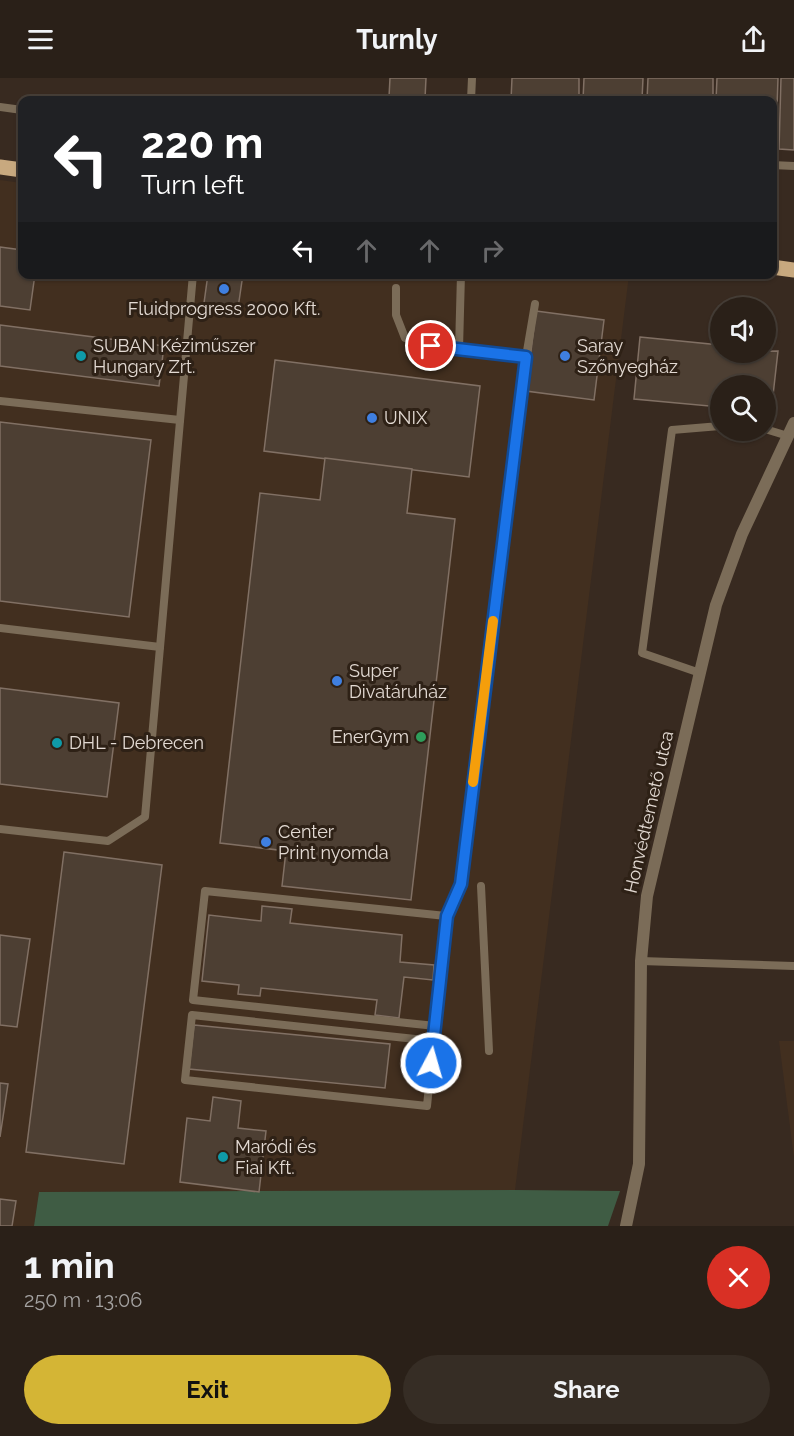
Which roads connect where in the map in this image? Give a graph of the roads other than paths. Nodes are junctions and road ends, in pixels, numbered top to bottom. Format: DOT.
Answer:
graph roads {
  1 [pos="472,78"];
  2 [pos="471,96"];
  3 [pos="0,107"];
  4 [pos="18,109"];
  5 [pos="777,165"];
  6 [pos="794,166"];
  7 [pos="0,167"];
  8 [pos="18,169"];
  9 [pos="777,268"];
  10 [pos="794,270"];
  11 [pos="193,279"];
  12 [pos="461,279"];
  13 [pos="396,288"];
  14 [pos="536,304"];
  15 [pos="459,349"];
  16 [pos="526,357"];
  17 [pos="0,400"];
  18 [pos="180,420"];
  19 [pos="794,423"];
  20 [pos="710,427"];
  21 [pos="776,432"];
  22 [pos="788,436"];
  23 [pos="0,628"];
  24 [pos="160,647"];
  25 [pos="700,673"];
  26 [pos="0,829"];
  27 [pos="481,886"];
  28 [pos="447,916"];
  29 [pos="641,961"];
  30 [pos="794,966"];
  31 [pos="435,1026"];
  32 [pos="434,1041"];
  33 [pos="489,1051"];
  34 [pos="626,1226"];
  1 -- 2 [label="lane"];
  3 -- 4 [label="lane"];
  5 -- 6 [label="lane"];
  7 -- 8 [label="main road"];
  9 -- 10 [label="main road"];
  11 -- 18 [label="lane"];
  12 -- 15 [label="lane"];
  13 -- 15 [label="lane"];
  14 -- 16 [label="lane"];
  15 -- 16 [label="lane"];
  16 -- 28 [label="lane"];
  17 -- 18 [label="lane"];
  18 -- 24 [label="lane"];
  19 -- 22 [label="street, Honvédtemető utca"];
  20 -- 25 [label="lane"];
  21 -- 22 [label="lane"];
  22 -- 25 [label="street, Honvédtemető utca"];
  23 -- 24 [label="lane"];
  24 -- 26 [label="lane"];
  25 -- 29 [label="street, Honvédtemető utca"];
  27 -- 33 [label="lane"];
  28 -- 31 [label="lane"];
  28 -- 31 [label="lane"];
  29 -- 30 [label="lane"];
  29 -- 34 [label="street, Honvédtemető utca"];
  31 -- 32 [label="lane"];
  32 -- 32 [label="lane"];
}
